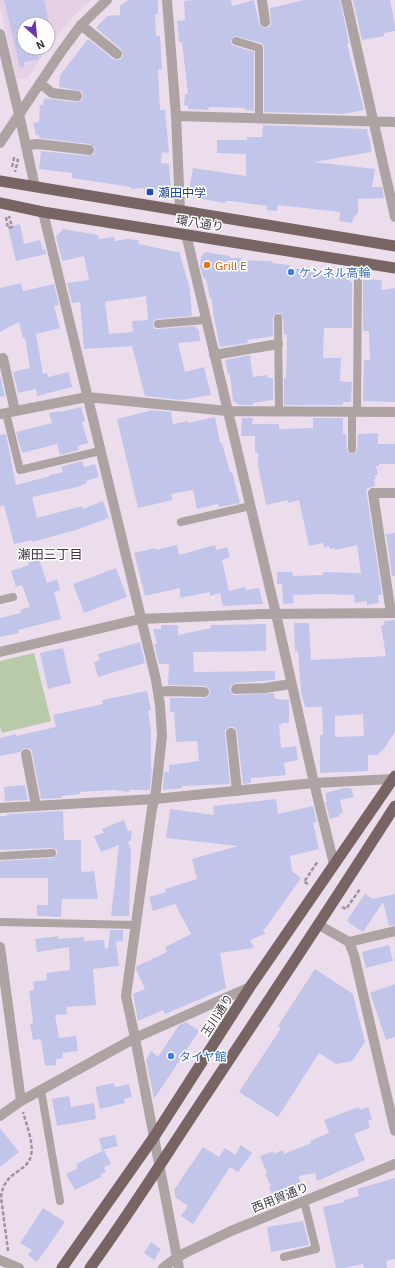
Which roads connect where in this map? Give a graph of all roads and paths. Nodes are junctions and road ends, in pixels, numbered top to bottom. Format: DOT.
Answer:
graph roads {
  1 [pos="107,0"];
  2 [pos="166,0"];
  3 [pos="262,0"];
  4 [pos="346,0"];
  5 [pos="265,22"];
  6 [pos="81,25"];
  7 [pos="0,34"];
  8 [pos="236,41"];
  9 [pos="117,54"];
  10 [pos="40,83"];
  11 [pos="77,96"];
  12 [pos="20,114"];
  13 [pos="176,116"];
  14 [pos="259,119"];
  15 [pos="373,122"];
  16 [pos="395,122"];
  17 [pos="0,143"];
  18 [pos="26,146"];
  19 [pos="88,150"];
  20 [pos="14,158"];
  21 [pos="18,160"];
  22 [pos="12,167"];
  23 [pos="15,172"];
  24 [pos="391,180"];
  25 [pos="0,181"];
  26 [pos="35,187"];
  27 [pos="0,203"];
  28 [pos="180,210"];
  29 [pos="43,212"];
  30 [pos="6,217"];
  31 [pos="395,217"];
  32 [pos="11,223"];
  33 [pos="186,234"];
  34 [pos="395,246"];
  35 [pos="358,262"];
  36 [pos="395,268"];
  37 [pos="278,318"];
  38 [pos="205,320"];
  39 [pos="158,324"];
  40 [pos="278,344"];
  41 [pos="214,355"];
  42 [pos="3,358"];
  43 [pos="87,397"];
  44 [pos="227,411"];
  45 [pos="279,411"];
  46 [pos="355,411"];
  47 [pos="395,412"];
  48 [pos="7,413"];
  49 [pos="352,449"];
  50 [pos="100,451"];
  51 [pos="395,493"];
  52 [pos="250,506"];
  53 [pos="181,522"];
  54 [pos="13,597"];
  55 [pos="0,600"];
  56 [pos="393,613"];
  57 [pos="276,614"];
  58 [pos="140,619"];
  59 [pos="0,652"];
  60 [pos="291,684"];
  61 [pos="236,689"];
  62 [pos="158,692"];
  63 [pos="204,692"];
  64 [pos="231,733"];
  65 [pos="26,754"];
  66 [pos="394,774"];
  67 [pos="314,783"];
  68 [pos="237,790"];
  69 [pos="155,799"];
  70 [pos="36,806"];
  71 [pos="395,806"];
  72 [pos="0,808"];
  73 [pos="52,853"];
  74 [pos="0,856"];
  75 [pos="318,861"];
  76 [pos="334,864"];
  77 [pos="304,882"];
  78 [pos="360,889"];
  79 [pos="346,910"];
  80 [pos="0,922"];
  81 [pos="136,925"];
  82 [pos="319,925"];
  83 [pos="395,931"];
  84 [pos="349,942"];
  85 [pos="0,948"];
  86 [pos="250,987"];
  87 [pos="3,993"];
  88 [pos="135,1038"];
  89 [pos="41,1090"];
  90 [pos="21,1101"];
  91 [pos="0,1116"];
  92 [pos="395,1131"];
  93 [pos="154,1137"];
  94 [pos="395,1164"];
  95 [pos="159,1166"];
  96 [pos="60,1201"];
  97 [pos="304,1201"];
  98 [pos="284,1257"];
  99 [pos="5,1262"];
  100 [pos="178,1263"];
  101 [pos="19,1268"];
  102 [pos="62,1268"];
  103 [pos="90,1268"];
  104 [pos="163,1268"];
  1 -- 6 [label="street"];
  2 -- 13 [label="street"];
  3 -- 5 [label="street"];
  4 -- 15 [label="street"];
  6 -- 9 [label="street"];
  6 -- 10 [label="street"];
  7 -- 12 [label="street"];
  8 -- 14 [label="lane"];
  10 -- 11 [label="street"];
  10 -- 12 [label="street"];
  12 -- 17 [label="street"];
  12 -- 18 [label="street"];
  13 -- 14 [label="street"];
  13 -- 28 [label="street"];
  14 -- 15 [label="street"];
  15 -- 16 [label="street"];
  15 -- 24 [label="street"];
  18 -- 19 [label="street"];
  18 -- 26 [label="street"];
  20 -- 22 [label="path"];
  21 -- 23 [label="path"];
  24 -- 31 [label="street"];
  25 -- 26 [label="highway, 環八通り"];
  26 -- 28 [label="highway, 環八通り"];
  27 -- 29 [label="highway, 環八通り"];
  28 -- 34 [label="highway, 環八通り"];
  29 -- 33 [label="highway, 環八通り"];
  29 -- 43 [label="street"];
  30 -- 32 [label="path"];
  33 -- 35 [label="highway, 環八通り"];
  33 -- 38 [label="street"];
  35 -- 36 [label="highway, 環八通り"];
  35 -- 46 [label="lane"];
  37 -- 40 [label="lane"];
  38 -- 39 [label="lane"];
  38 -- 41 [label="street"];
  40 -- 41 [label="street"];
  40 -- 45 [label="lane"];
  41 -- 44 [label="street"];
  42 -- 48 [label="street"];
  43 -- 44 [label="street"];
  43 -- 48 [label="street"];
  43 -- 50 [label="street"];
  44 -- 45 [label="street"];
  44 -- 52 [label="street"];
  45 -- 46 [label="street"];
  46 -- 47 [label="street"];
  46 -- 49 [label="lane"];
  48 -- 50 [label="lane"];
  50 -- 58 [label="street"];
  51 -- 56 [label="street"];
  52 -- 53 [label="lane"];
  52 -- 57 [label="street"];
  54 -- 55 [label="lane"];
  56 -- 57 [label="street"];
  57 -- 58 [label="street"];
  57 -- 60 [label="street"];
  58 -- 59 [label="street"];
  58 -- 62 [label="street"];
  60 -- 61 [label="street"];
  60 -- 67 [label="street"];
  62 -- 63 [label="street"];
  62 -- 69 [label="street"];
  64 -- 68 [label="street"];
  65 -- 70 [label="street"];
  66 -- 67 [label="street"];
  66 -- 76 [label="highway, 玉川通り"];
  67 -- 68 [label="street"];
  67 -- 76 [label="street"];
  68 -- 69 [label="street"];
  69 -- 70 [label="street"];
  69 -- 81 [label="street"];
  70 -- 72 [label="street"];
  71 -- 82 [label="highway"];
  73 -- 74 [label="lane"];
  75 -- 77 [label="path"];
  76 -- 86 [label="highway, 玉川通り"];
  78 -- 79 [label="path"];
  80 -- 81 [label="lane"];
  81 -- 88 [label="street"];
  82 -- 84 [label="street"];
  82 -- 95 [label="highway"];
  83 -- 84 [label="street"];
  84 -- 92 [label="street"];
  85 -- 87 [label="street"];
  86 -- 88 [label="street"];
  86 -- 93 [label="highway, 玉川通り"];
  87 -- 90 [label="street"];
  88 -- 89 [label="street"];
  88 -- 93 [label="street"];
  89 -- 90 [label="street"];
  89 -- 96 [label="lane"];
  90 -- 91 [label="street"];
  90 -- 99 [label="path"];
  93 -- 95 [label="street"];
  93 -- 102 [label="highway, 玉川通り"];
  94 -- 97 [label="street, 西用賀通り"];
  95 -- 100 [label="street"];
  95 -- 103 [label="highway"];
  97 -- 98 [label="lane"];
  97 -- 100 [label="street, 西用賀通り"];
  99 -- 101 [label="street"];
  100 -- 104 [label="street, 西用賀通り"];
}
